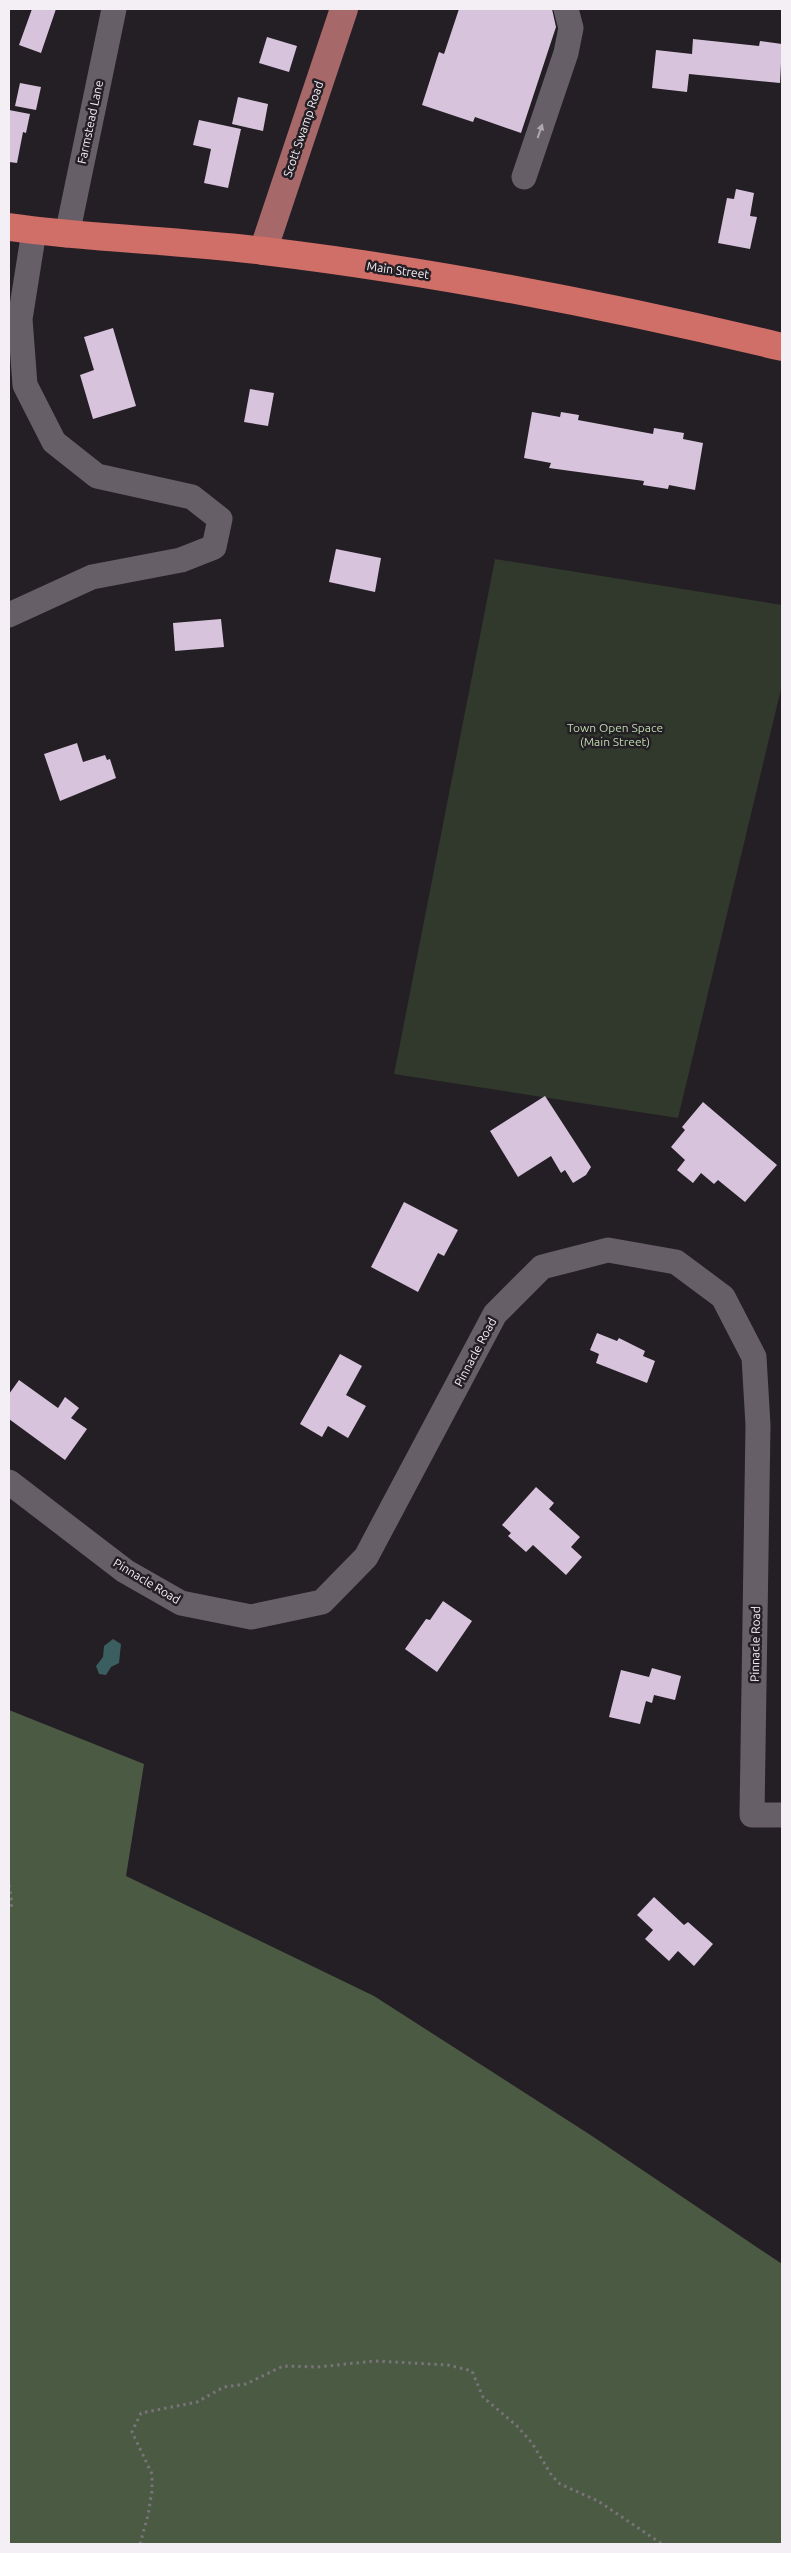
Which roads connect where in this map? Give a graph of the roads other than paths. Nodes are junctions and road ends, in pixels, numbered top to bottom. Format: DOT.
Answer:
graph roads {
  1 [pos="114,9"];
  2 [pos="344,9"];
  3 [pos="566,9"];
  4 [pos="524,177"];
  5 [pos="21,229"];
  6 [pos="67,235"];
  7 [pos="263,250"];
  8 [pos="782,347"];
  9 [pos="9,615"];
  10 [pos="9,1482"];
  11 [pos="782,1815"];
  1 -- 6 [label="street, Farmstead Lane"];
  2 -- 7 [label="main road, Scott Swamp Road"];
  4 -- 3 [label="street, one-way"];
  5 -- 6 [label="highway, Main Street"];
  5 -- 9 [label="street"];
  6 -- 7 [label="highway, Main Street"];
  7 -- 8 [label="highway, Main Street"];
  10 -- 11 [label="street, Pinnacle Road"];
}
